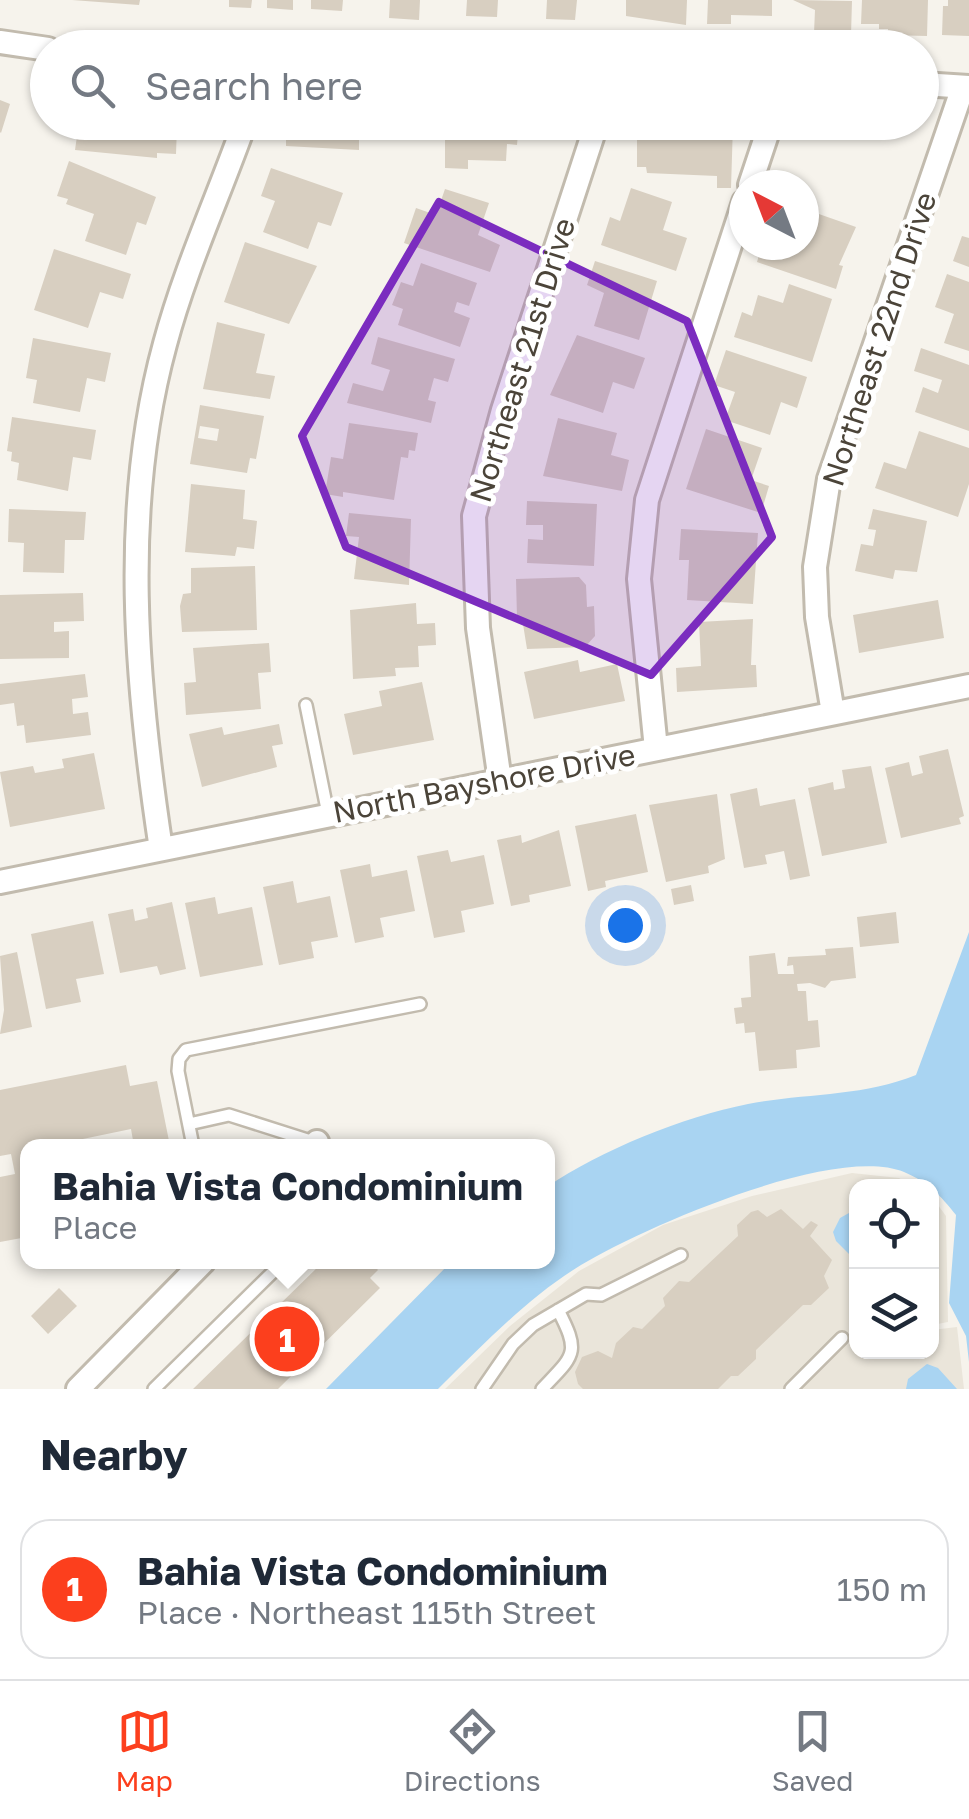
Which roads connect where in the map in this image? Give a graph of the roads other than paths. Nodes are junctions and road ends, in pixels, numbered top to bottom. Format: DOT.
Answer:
graph roads {
  1 [pos="0,42"];
  2 [pos="30,46"];
  3 [pos="939,85"];
  4 [pos="966,87"];
  5 [pos="239,140"];
  6 [pos="591,140"];
  7 [pos="766,140"];
  8 [pos="755,170"];
  9 [pos="729,248"];
  10 [pos="969,686"];
  11 [pos="306,705"];
  12 [pos="834,713"];
  13 [pos="656,749"];
  14 [pos="500,780"];
  15 [pos="328,814"];
  16 [pos="161,849"];
  17 [pos="0,882"];
  18 [pos="420,1004"];
  19 [pos="189,1124"];
  20 [pos="192,1139"];
  21 [pos="299,1139"];
  22 [pos="680,1255"];
  23 [pos="196,1269"];
  24 [pos="276,1269"];
  25 [pos="558,1310"];
  26 [pos="842,1338"];
  27 [pos="78,1389"];
  28 [pos="154,1389"];
  29 [pos="482,1389"];
  30 [pos="542,1389"];
  31 [pos="791,1389"];
  1 -- 2 [label="street"];
  3 -- 4 [label="street"];
  4 -- 12 [label="street, Northeast 22nd Drive"];
  5 -- 16 [label="street"];
  6 -- 14 [label="street, Northeast 21st Drive"];
  7 -- 8 [label="street"];
  9 -- 13 [label="street"];
  10 -- 12 [label="street, North Bayshore Drive"];
  11 -- 15 [label="lane"];
  12 -- 13 [label="street, North Bayshore Drive"];
  13 -- 14 [label="street, North Bayshore Drive"];
  14 -- 15 [label="street, North Bayshore Drive"];
  15 -- 16 [label="street, North Bayshore Drive"];
  16 -- 17 [label="street, North Bayshore Drive"];
  18 -- 19 [label="lane"];
  19 -- 20 [label="lane"];
  19 -- 21 [label="lane"];
  22 -- 25 [label="lane"];
  23 -- 27 [label="street"];
  24 -- 28 [label="lane"];
  25 -- 29 [label="lane"];
  25 -- 30 [label="lane"];
  26 -- 31 [label="lane"];
}
